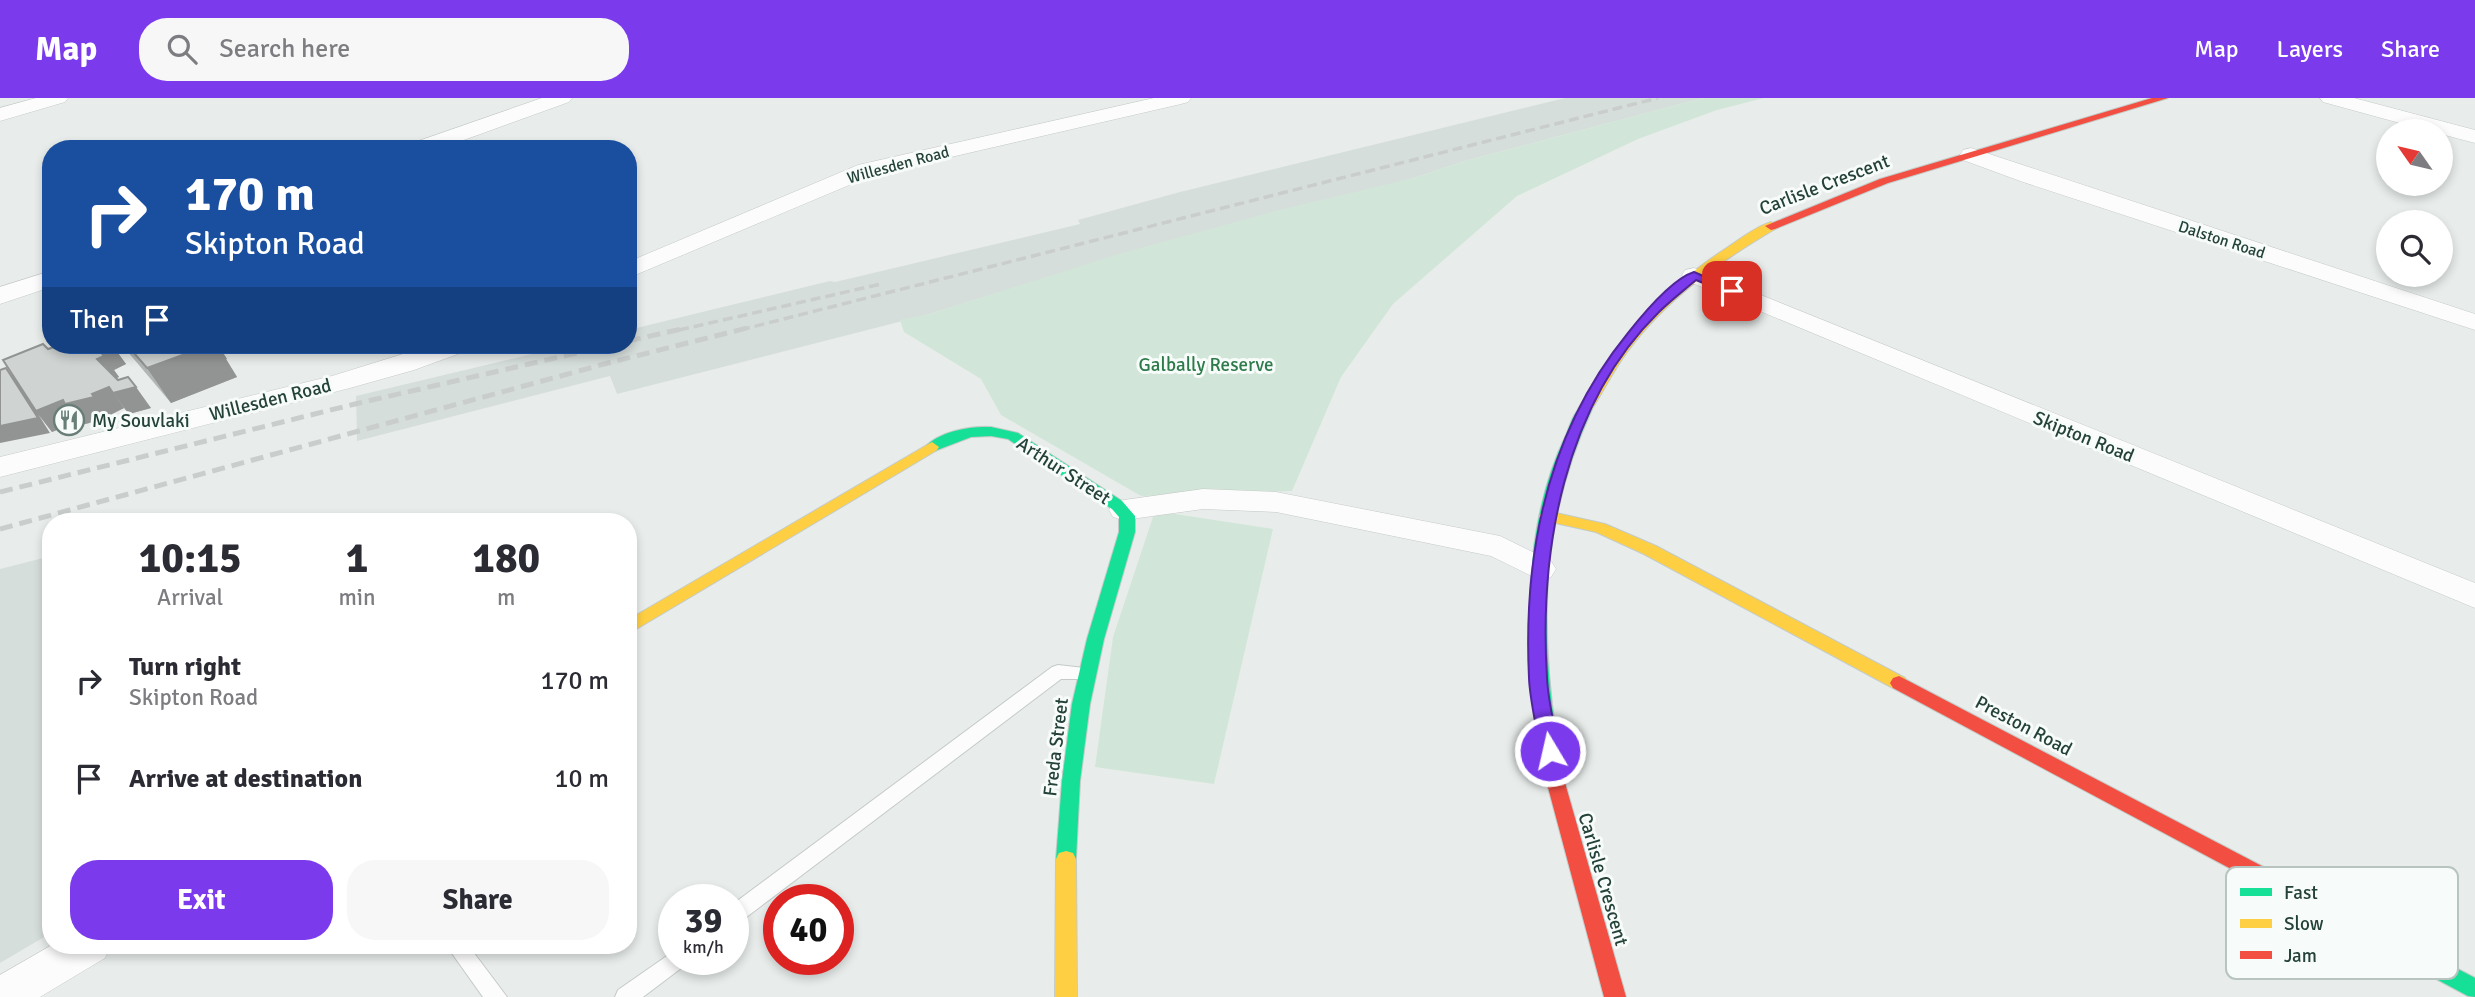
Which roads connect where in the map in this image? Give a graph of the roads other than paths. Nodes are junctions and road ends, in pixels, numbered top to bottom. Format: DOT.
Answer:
graph roads {
  1 [pos="58,98"];
  2 [pos="562,98"];
  3 [pos="1181,98"];
  4 [pos="2162,98"];
  5 [pos="2330,98"];
  6 [pos="0,115"];
  7 [pos="2475,137"];
  8 [pos="443,140"];
  9 [pos="1971,155"];
  10 [pos="637,267"];
  11 [pos="1694,275"];
  12 [pos="42,281"];
  13 [pos="0,296"];
  14 [pos="2475,322"];
  15 [pos="432,354"];
  16 [pos="0,467"];
  17 [pos="1124,510"];
  18 [pos="1547,516"];
  19 [pos="1540,569"];
  20 [pos="2475,596"];
  21 [pos="637,623"];
  22 [pos="1087,674"];
  23 [pos="2246,867"];
  24 [pos="749,904"];
  25 [pos="75,954"];
  26 [pos="463,954"];
  27 [pos="658,973"];
  28 [pos="2456,979"];
  29 [pos="2475,989"];
  30 [pos="1,997"];
  31 [pos="496,997"];
  32 [pos="626,997"];
  33 [pos="1066,997"];
  34 [pos="1615,997"];
  1 -- 6 [label="street"];
  2 -- 8 [label="street"];
  3 -- 10 [label="street, Willesden Road"];
  4 -- 9 [label="street, Carlisle Crescent"];
  5 -- 7 [label="street"];
  9 -- 11 [label="street, Carlisle Crescent"];
  9 -- 14 [label="street, Dalston Road"];
  11 -- 18 [label="street, Carlisle Crescent"];
  11 -- 20 [label="street, Skipton Road"];
  12 -- 13 [label="street"];
  15 -- 16 [label="street, Willesden Road"];
  17 -- 19 [label="street, Arthur Street"];
  17 -- 21 [label="street, Arthur Street"];
  17 -- 22 [label="street, Freda Street"];
  18 -- 19 [label="street, Carlisle Crescent"];
  18 -- 23 [label="street, Preston Road"];
  19 -- 34 [label="street, Carlisle Crescent"];
  22 -- 24 [label="lane"];
  22 -- 33 [label="street, Freda Street"];
  25 -- 30 [label="street"];
  26 -- 31 [label="lane"];
  27 -- 32 [label="lane"];
  28 -- 29 [label="street, Preston Road"];
}
